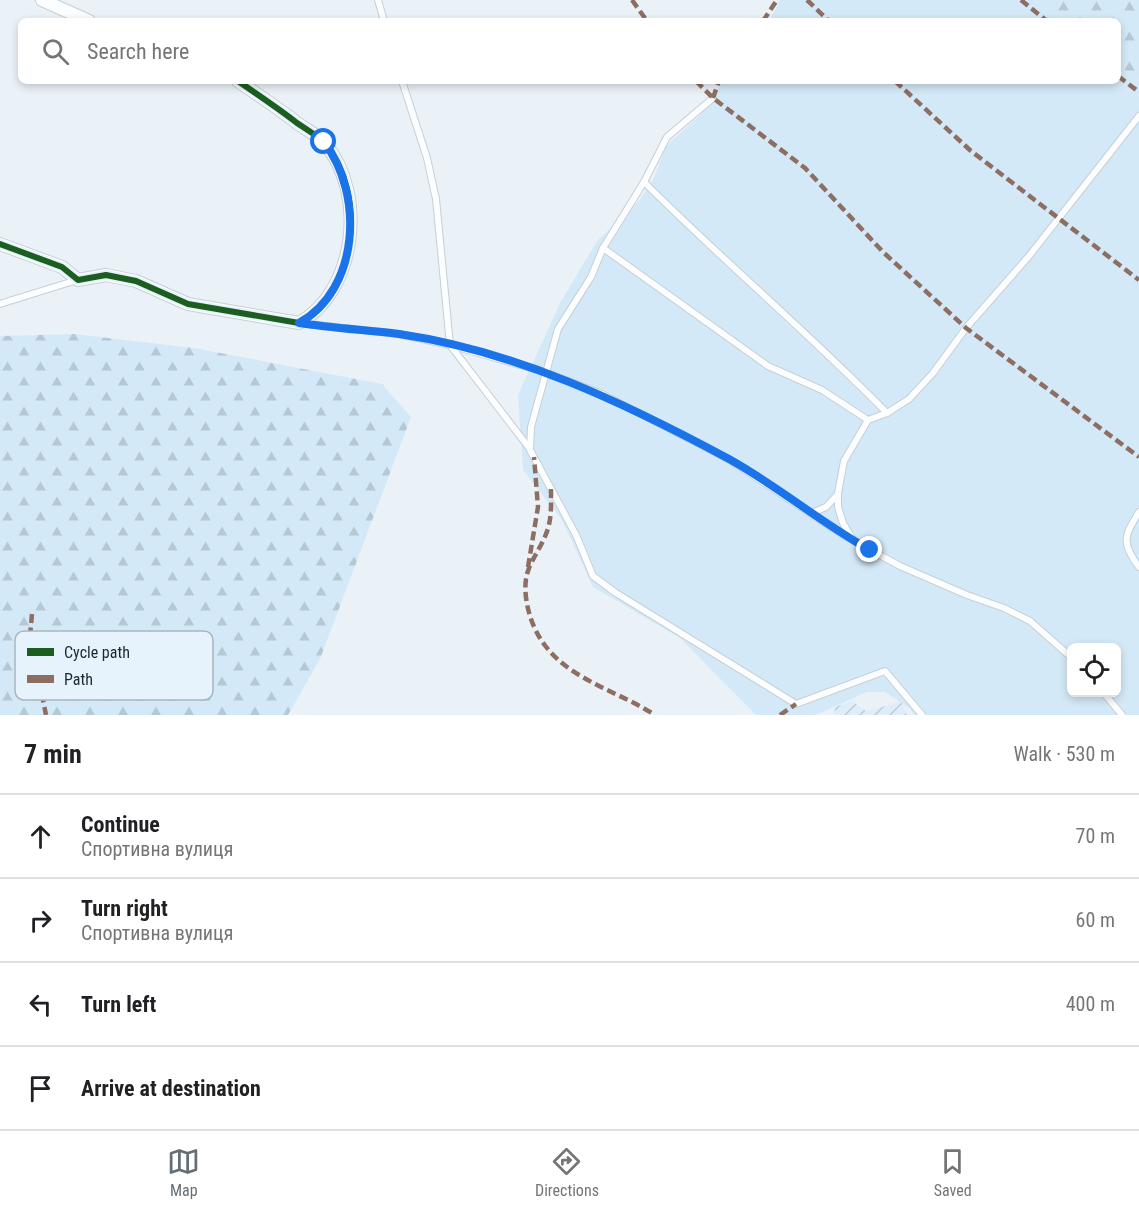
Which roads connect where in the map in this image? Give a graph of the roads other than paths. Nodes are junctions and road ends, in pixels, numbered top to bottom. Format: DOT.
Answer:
graph roads {
  1 [pos="42,0"];
  2 [pos="378,0"];
  3 [pos="82,18"];
  4 [pos="383,18"];
  5 [pos="242,84"];
  6 [pos="403,84"];
  7 [pos="713,98"];
  8 [pos="1139,116"];
  9 [pos="644,182"];
  10 [pos="0,244"];
  11 [pos="603,248"];
  12 [pos="78,280"];
  13 [pos="0,304"];
  14 [pos="299,323"];
  15 [pos="450,345"];
  16 [pos="545,372"];
  17 [pos="887,413"];
  18 [pos="868,420"];
  19 [pos="530,450"];
  20 [pos="838,493"];
  21 [pos="1139,512"];
  22 [pos="812,513"];
  23 [pos="853,541"];
  24 [pos="1139,567"];
  25 [pos="1067,654"];
  26 [pos="1106,697"];
  27 [pos="922,715"];
  28 [pos="1122,715"];
  1 -- 3 [label="street"];
  2 -- 4 [label="lane"];
  5 -- 14 [label="street"];
  6 -- 15 [label="lane"];
  7 -- 9 [label="lane"];
  8 -- 17 [label="lane"];
  9 -- 11 [label="lane"];
  9 -- 17 [label="lane"];
  10 -- 12 [label="street"];
  11 -- 16 [label="lane"];
  11 -- 18 [label="lane"];
  12 -- 13 [label="lane"];
  12 -- 14 [label="street"];
  14 -- 15 [label="lane"];
  15 -- 16 [label="lane"];
  15 -- 19 [label="lane"];
  16 -- 19 [label="lane"];
  16 -- 22 [label="lane"];
  17 -- 18 [label="lane"];
  18 -- 20 [label="lane"];
  19 -- 27 [label="lane"];
  20 -- 22 [label="lane"];
  20 -- 23 [label="lane"];
  21 -- 24 [label="lane"];
  22 -- 23 [label="lane"];
  23 -- 25 [label="lane"];
  26 -- 28 [label="lane"];
}
